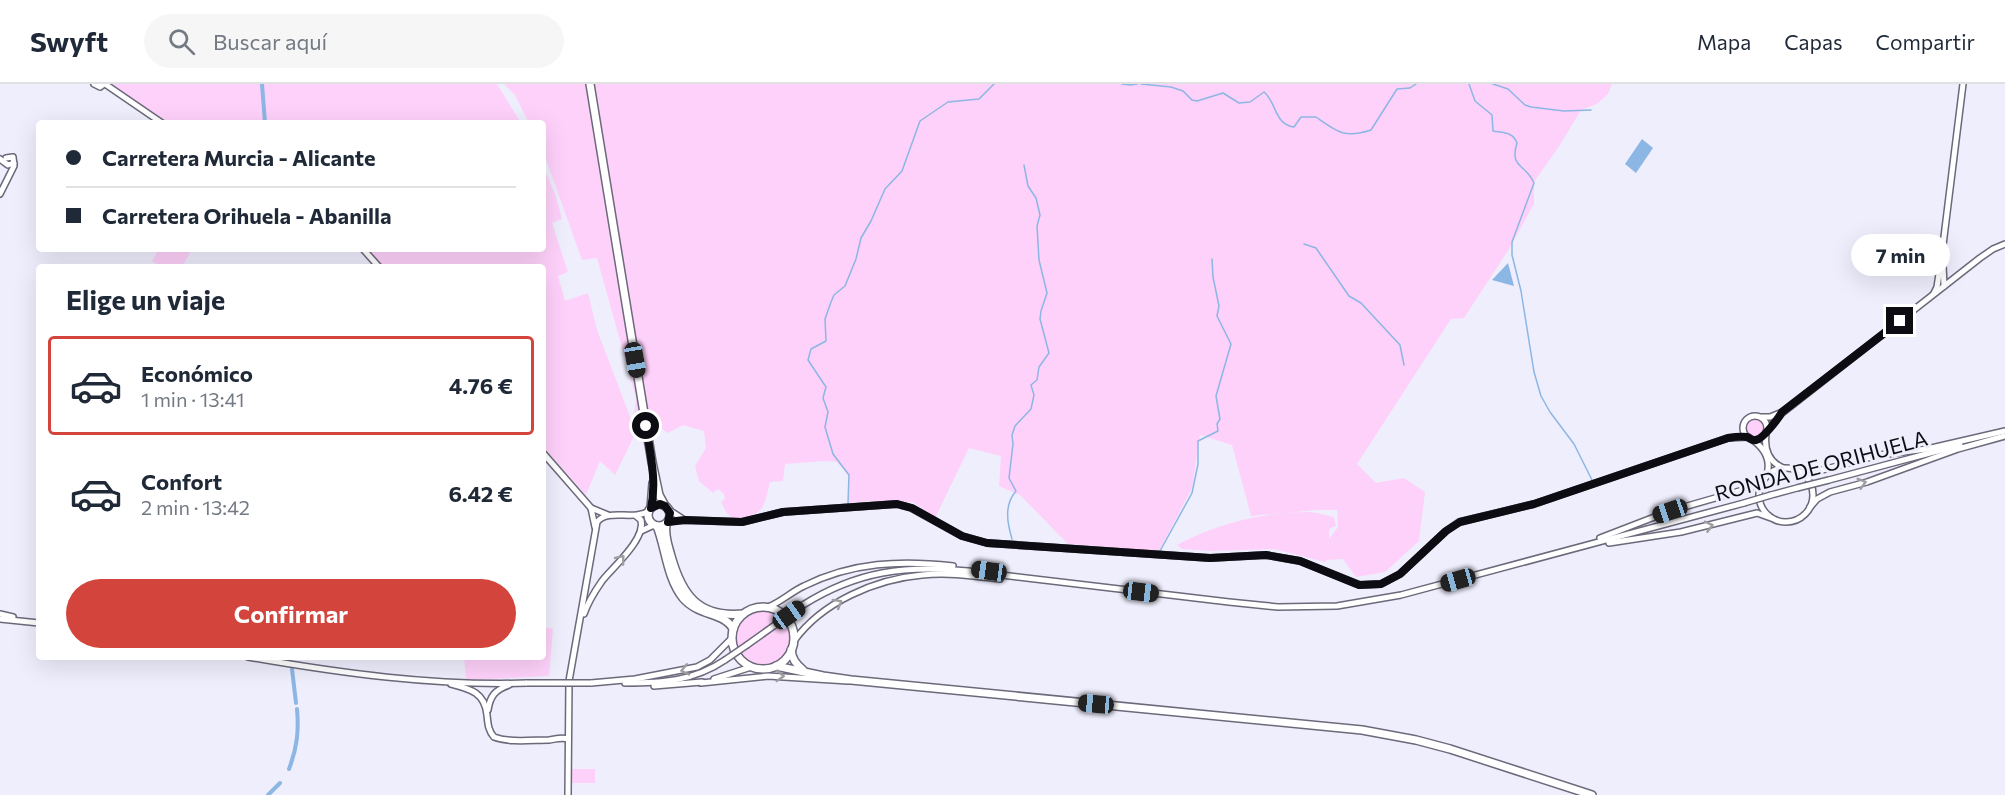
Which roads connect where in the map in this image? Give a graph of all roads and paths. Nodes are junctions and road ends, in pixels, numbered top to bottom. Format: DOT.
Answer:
graph roads {
  1 [pos="94,84"];
  2 [pos="104,84"];
  3 [pos="590,84"];
  4 [pos="1963,84"];
  5 [pos="158,120"];
  6 [pos="7,162"];
  7 [pos="0,194"];
  8 [pos="2005,244"];
  9 [pos="366,252"];
  10 [pos="1941,261"];
  11 [pos="376,264"];
  12 [pos="1944,272"];
  13 [pos="1954,278"];
  14 [pos="1938,280"];
  15 [pos="1944,286"];
  16 [pos="1933,295"];
  17 [pos="1782,412"];
  18 [pos="1762,417"];
  19 [pos="1743,425"];
  20 [pos="1767,432"];
  21 [pos="2005,433"];
  22 [pos="1728,438"];
  23 [pos="1750,439"];
  24 [pos="546,456"];
  25 [pos="652,462"];
  26 [pos="1784,468"];
  27 [pos="1799,472"];
  28 [pos="1765,478"];
  29 [pos="1810,507"];
  30 [pos="591,508"];
  31 [pos="667,508"];
  32 [pos="650,509"];
  33 [pos="609,515"];
  34 [pos="636,516"];
  35 [pos="1771,518"];
  36 [pos="685,520"];
  37 [pos="667,523"];
  38 [pos="656,526"];
  39 [pos="595,531"];
  40 [pos="641,531"];
  41 [pos="1549,555"];
  42 [pos="1518,564"];
  43 [pos="588,575"];
  44 [pos="1017,578"];
  45 [pos="602,582"];
  46 [pos="1070,584"];
  47 [pos="768,607"];
  48 [pos="0,614"];
  49 [pos="743,614"];
  50 [pos="0,619"];
  51 [pos="26,621"];
  52 [pos="36,623"];
  53 [pos="580,624"];
  54 [pos="733,629"];
  55 [pos="732,638"];
  56 [pos="794,641"];
  57 [pos="792,650"];
  58 [pos="268,660"];
  59 [pos="776,666"];
  60 [pos="751,667"];
  61 [pos="805,672"];
  62 [pos="851,680"];
  63 [pos="438,681"];
  64 [pos="591,683"];
  65 [pos="626,683"];
  66 [pos="700,683"];
  67 [pos="513,684"];
  68 [pos="487,714"];
  69 [pos="568,724"];
  70 [pos="568,739"];
  71 [pos="552,740"];
  72 [pos="568,749"];
  73 [pos="568,795"];
  74 [pos="1592,795"];
  1 -- 2 [label="main road"];
  2 -- 5 [label="main road"];
  3 -- 25 [label="highway"];
  4 -- 10 [label="main road"];
  6 -- 7 [label="main road"];
  8 -- 13 [label="main road"];
  9 -- 11 [label="main road"];
  10 -- 12 [label="main road"];
  10 -- 14 [label="main road"];
  12 -- 13 [label="main road"];
  12 -- 15 [label="main road"];
  13 -- 15 [label="main road"];
  14 -- 15 [label="main road"];
  14 -- 16 [label="main road"];
  15 -- 16 [label="main road"];
  16 -- 17 [label="main road"];
  17 -- 18 [label="main road"];
  17 -- 20 [label="main road"];
  18 -- 19 [label="main road"];
  18 -- 20 [label="main road"];
  19 -- 22 [label="main road"];
  19 -- 23 [label="main road"];
  20 -- 23 [label="main road"];
  20 -- 26 [label="main road"];
  21 -- 27 [label="main road"];
  29 -- 21 [label="main road, one-way"];
  21 -- 41 [label="main road, RONDA DE ORIHUELA, bridge"];
  22 -- 23 [label="main road"];
  22 -- 36 [label="main road"];
  23 -- 28 [label="main road"];
  24 -- 30 [label="main road"];
  25 -- 31 [label="highway"];
  25 -- 32 [label="highway"];
  26 -- 27 [label="main road"];
  26 -- 28 [label="main road"];
  27 -- 29 [label="main road"];
  28 -- 35 [label="main road"];
  28 -- 42 [label="main road"];
  29 -- 35 [label="main road"];
  30 -- 33 [label="main road"];
  30 -- 39 [label="main road"];
  31 -- 32 [label="highway"];
  31 -- 36 [label="main road"];
  31 -- 37 [label="highway"];
  32 -- 34 [label="main road"];
  32 -- 38 [label="highway"];
  33 -- 34 [label="main road"];
  33 -- 39 [label="main road"];
  34 -- 40 [label="main road"];
  41 -- 35 [label="main road, one-way"];
  36 -- 37 [label="main road"];
  37 -- 38 [label="highway"];
  37 -- 49 [label="highway"];
  38 -- 40 [label="main road"];
  38 -- 54 [label="highway"];
  39 -- 43 [label="main road"];
  45 -- 40 [label="main road, one-way"];
  41 -- 42 [label="main road, RONDA DE ORIHUELA"];
  42 -- 46 [label="main road, RONDA DE ORIHUELA"];
  43 -- 45 [label="main road"];
  43 -- 53 [label="main road"];
  44 -- 46 [label="main road, RONDA DE ORIHUELA"];
  44 -- 47 [label="main road"];
  44 -- 65 [label="main road, RONDA DE ORIHUELA, bridge"];
  45 -- 53 [label="main road"];
  56 -- 46 [label="main road, one-way"];
  47 -- 49 [label="highway"];
  47 -- 56 [label="highway"];
  48 -- 51 [label="main road"];
  49 -- 54 [label="highway"];
  50 -- 51 [label="main road"];
  51 -- 52 [label="main road"];
  53 -- 69 [label="main road"];
  54 -- 55 [label="highway"];
  55 -- 60 [label="highway"];
  55 -- 64 [label="main road, one-way"];
  56 -- 57 [label="highway"];
  57 -- 59 [label="highway"];
  57 -- 61 [label="highway"];
  58 -- 63 [label="main road, RONDA DE ORIHUELA"];
  59 -- 60 [label="highway"];
  59 -- 61 [label="highway"];
  60 -- 66 [label="main road"];
  61 -- 62 [label="highway"];
  66 -- 62 [label="main road, one-way"];
  62 -- 74 [label="highway"];
  63 -- 67 [label="main road, RONDA DE ORIHUELA"];
  63 -- 68 [label="main road"];
  64 -- 65 [label="main road, RONDA DE ORIHUELA"];
  64 -- 67 [label="main road, RONDA DE ORIHUELA, bridge"];
  65 -- 66 [label="main road"];
  67 -- 68 [label="main road"];
  68 -- 71 [label="main road"];
  69 -- 70 [label="main road"];
  69 -- 71 [label="main road"];
  70 -- 71 [label="main road"];
  70 -- 72 [label="main road"];
  71 -- 72 [label="main road"];
  72 -- 73 [label="main road"];
}
